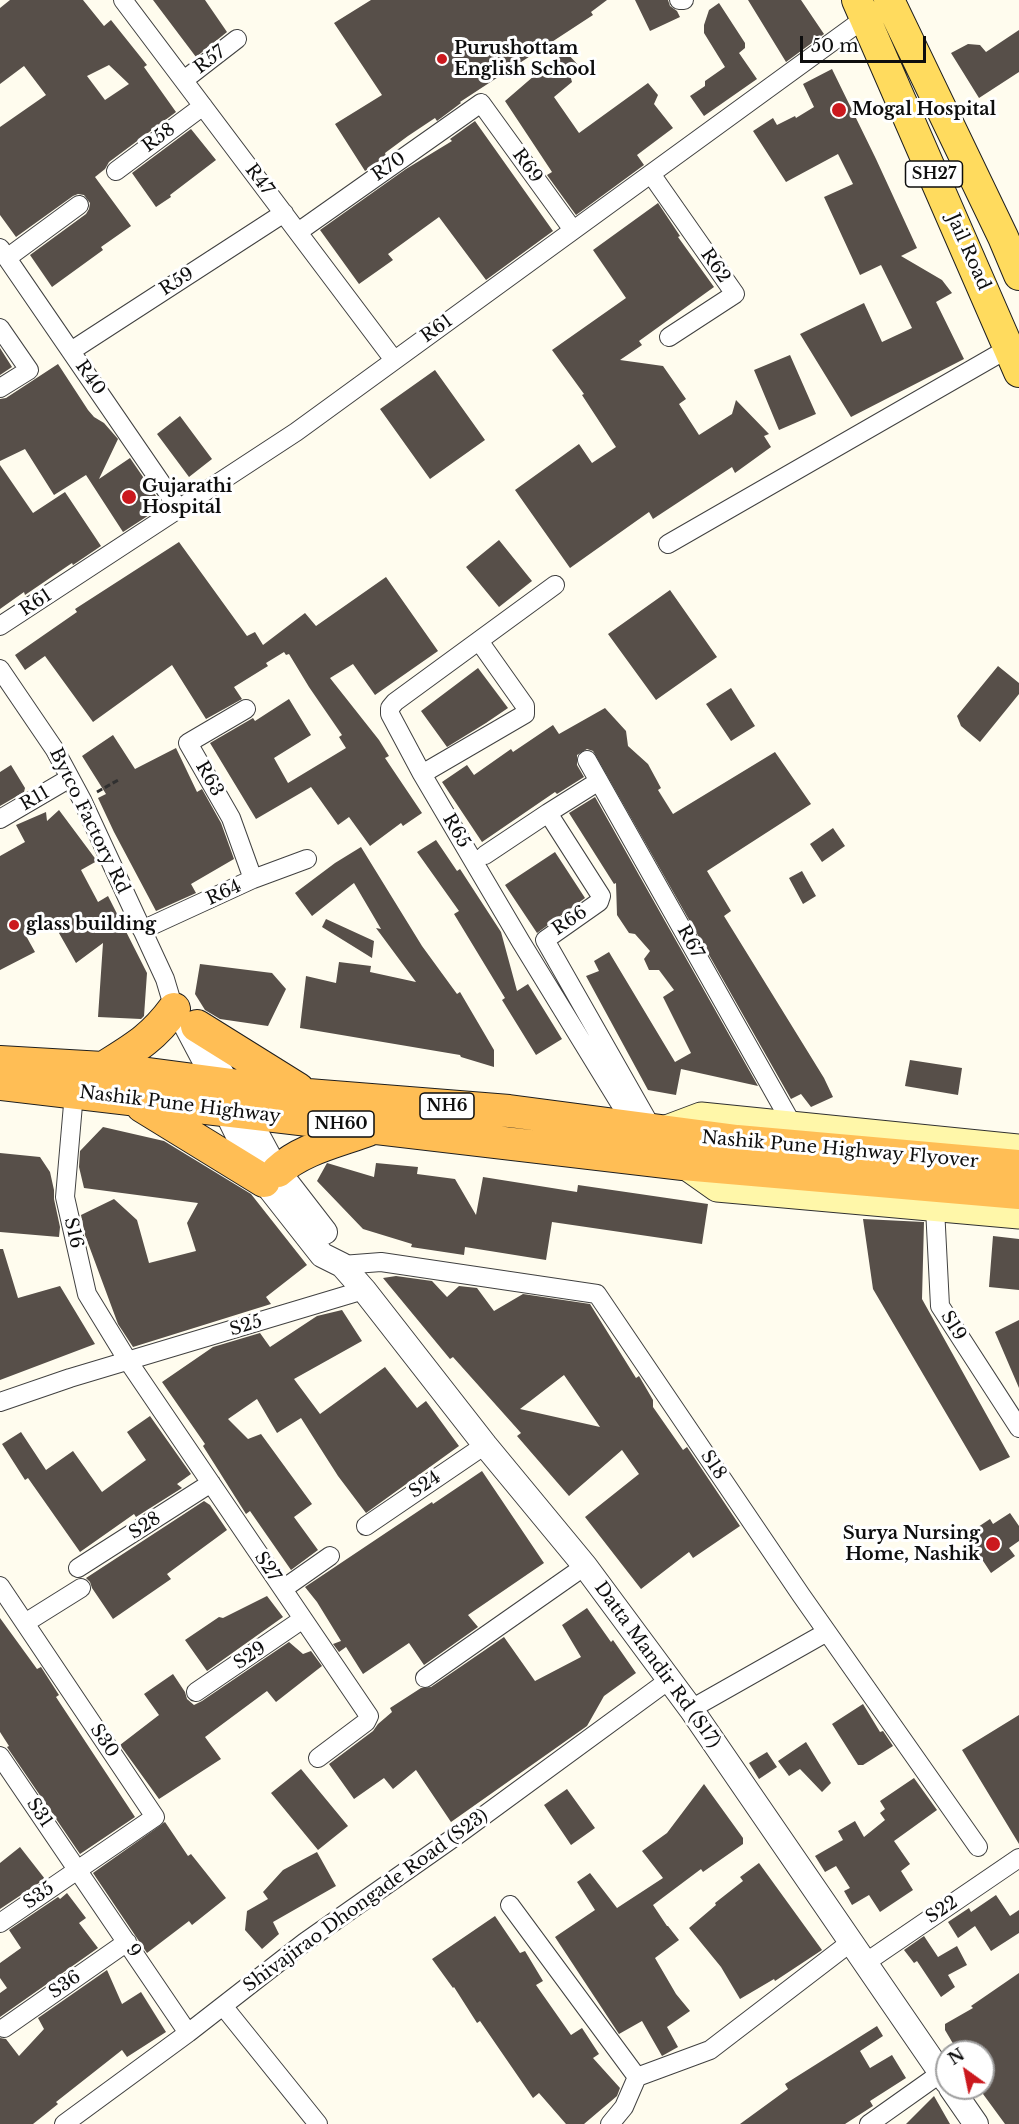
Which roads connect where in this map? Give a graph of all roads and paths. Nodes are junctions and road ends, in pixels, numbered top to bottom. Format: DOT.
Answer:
graph roads {
  1 [pos="123,0"];
  2 [pos="679,0"];
  3 [pos="684,0"];
  4 [pos="889,0"];
  5 [pos="861,9"];
  6 [pos="237,39"];
  7 [pos="184,80"];
  8 [pos="481,103"];
  9 [pos="203,106"];
  10 [pos="116,171"];
  11 [pos="651,174"];
  12 [pos="79,205"];
  13 [pos="284,213"];
  14 [pos="573,230"];
  15 [pos="298,232"];
  16 [pos="3,253"];
  17 [pos="1019,275"];
  18 [pos="0,328"];
  19 [pos="669,337"];
  20 [pos="71,351"];
  21 [pos="394,360"];
  22 [pos="1014,360"];
  23 [pos="0,388"];
  24 [pos="179,509"];
  25 [pos="668,544"];
  26 [pos="555,585"];
  27 [pos="0,626"];
  28 [pos="479,640"];
  29 [pos="0,669"];
  30 [pos="246,709"];
  31 [pos="587,760"];
  32 [pos="422,774"];
  33 [pos="70,778"];
  34 [pos="120,779"];
  35 [pos="599,782"];
  36 [pos="82,800"];
  37 [pos="548,813"];
  38 [pos="0,819"];
  39 [pos="485,855"];
  40 [pos="307,859"];
  41 [pos="254,879"];
  42 [pos="141,930"];
  43 [pos="545,940"];
  44 [pos="527,950"];
  45 [pos="165,979"];
  46 [pos="185,1018"];
  47 [pos="0,1062"];
  48 [pos="103,1068"];
  49 [pos="0,1084"];
  50 [pos="74,1093"];
  51 [pos="308,1095"];
  52 [pos="229,1098"];
  53 [pos="133,1100"];
  54 [pos="792,1124"];
  55 [pos="375,1127"];
  56 [pos="650,1129"];
  57 [pos="1019,1148"];
  58 [pos="683,1164"];
  59 [pos="1019,1166"];
  60 [pos="271,1176"];
  61 [pos="1019,1193"];
  62 [pos="935,1208"];
  63 [pos="1019,1215"];
  64 [pos="342,1265"];
  65 [pos="364,1290"];
  66 [pos="128,1361"];
  67 [pos="0,1402"];
  68 [pos="1019,1428"];
  69 [pos="485,1445"];
  70 [pos="211,1483"];
  71 [pos="366,1526"];
  72 [pos="330,1556"];
  73 [pos="585,1566"];
  74 [pos="78,1568"];
  75 [pos="0,1586"];
  76 [pos="81,1588"];
  77 [pos="283,1589"];
  78 [pos="303,1620"];
  79 [pos="25,1623"];
  80 [pos="827,1632"];
  81 [pos="424,1678"];
  82 [pos="669,1680"];
  83 [pos="196,1692"];
  84 [pos="691,1708"];
  85 [pos="0,1756"];
  86 [pos="318,1758"];
  87 [pos="978,1846"];
  88 [pos="1019,1858"];
  89 [pos="77,1870"];
  90 [pos="510,1905"];
  91 [pos="0,1923"];
  92 [pos="127,1942"];
  93 [pos="851,1942"];
  94 [pos="865,1963"];
  95 [pos="223,2006"];
  96 [pos="4,2028"];
  97 [pos="188,2033"];
  98 [pos="935,2065"];
  99 [pos="637,2077"];
  100 [pos="935,2087"];
  101 [pos="958,2100"];
  102 [pos="973,2123"];
  103 [pos="64,2124"];
  104 [pos="318,2124"];
  105 [pos="610,2124"];
  106 [pos="869,2124"];
  1 -- 7 [label="street, R47"];
  2 -- 3 [label="street"];
  4 -- 17 [label="main road"];
  5 -- 11 [label="street, R61"];
  5 -- 22 [label="main road, Jail Road / SH27"];
  6 -- 7 [label="street, R57"];
  7 -- 9 [label="street, R47"];
  8 -- 14 [label="street, R69"];
  8 -- 15 [label="street, R70"];
  9 -- 10 [label="street, R58"];
  9 -- 13 [label="street, R47"];
  11 -- 14 [label="street, R61"];
  11 -- 19 [label="street, R62"];
  12 -- 16 [label="street"];
  13 -- 15 [label="street, R47"];
  13 -- 20 [label="street, R59"];
  14 -- 21 [label="street, R61"];
  15 -- 21 [label="street, R47"];
  16 -- 20 [label="street, R40"];
  18 -- 23 [label="street"];
  20 -- 24 [label="street, R40"];
  21 -- 24 [label="street, R61"];
  22 -- 25 [label="street"];
  24 -- 27 [label="street, R61"];
  26 -- 28 [label="street, R65"];
  28 -- 32 [label="street, R65"];
  28 -- 32 [label="street"];
  29 -- 33 [label="street, Bytco Factory Rd"];
  30 -- 41 [label="street, R63"];
  31 -- 35 [label="street, R67"];
  32 -- 44 [label="street, R65"];
  33 -- 36 [label="street, Bytco Factory Rd"];
  33 -- 38 [label="street, R11"];
  34 -- 36 [label="path"];
  35 -- 37 [label="street"];
  35 -- 54 [label="street, R67"];
  36 -- 42 [label="street, Bytco Factory Rd"];
  37 -- 39 [label="street"];
  37 -- 43 [label="street, R66"];
  40 -- 41 [label="street, R64"];
  41 -- 42 [label="street, R64"];
  42 -- 45 [label="street, Bytco Factory Rd"];
  43 -- 44 [label="street"];
  43 -- 56 [label="street, R66"];
  44 -- 56 [label="street, R65"];
  45 -- 46 [label="street, Bytco Factory Rd"];
  45 -- 46 [label="street, Bytco Factory Rd"];
  46 -- 48 [label="highway"];
  46 -- 51 [label="highway"];
  46 -- 52 [label="street, Bytco Factory Rd"];
  46 -- 52 [label="street, Bytco Factory Rd"];
  47 -- 48 [label="highway, Nashik Pune Highway / NH60"];
  48 -- 52 [label="highway, Nashik Pune Highway / NH60"];
  49 -- 50 [label="highway, Nashik Pune Highway / NH60"];
  50 -- 53 [label="highway, Nashik Pune Highway / NH60"];
  50 -- 66 [label="street, S16"];
  51 -- 52 [label="highway, Nashik Pune Highway / NH6"];
  51 -- 56 [label="highway, Nashik Pune Highway / NH6"];
  52 -- 53 [label="highway, Nashik Pune Highway / NH60"];
  52 -- 55 [label="highway, Nashik Pune Highway / NH60"];
  52 -- 60 [label="street, Datta Mandir Rd (S17)"];
  53 -- 60 [label="highway"];
  54 -- 56 [label="main road"];
  54 -- 57 [label="main road"];
  55 -- 58 [label="highway, Nashik Pune Highway / NH60"];
  55 -- 60 [label="highway"];
  56 -- 59 [label="highway, Nashik Pune Highway Flyover / NH6"];
  58 -- 61 [label="highway, Nashik Pune Highway Flyover"];
  58 -- 62 [label="main road"];
  60 -- 64 [label="street, Datta Mandir Rd (S17)"];
  62 -- 63 [label="main road"];
  62 -- 68 [label="street, S19"];
  64 -- 65 [label="street, Datta Mandir Rd (S17)"];
  64 -- 80 [label="street, S18"];
  65 -- 66 [label="street, S25"];
  65 -- 69 [label="street, Datta Mandir Rd (S17)"];
  66 -- 67 [label="street, S25"];
  66 -- 70 [label="street, S27"];
  69 -- 71 [label="street, S24"];
  69 -- 73 [label="street, Datta Mandir Rd (S17)"];
  70 -- 74 [label="street, S28"];
  70 -- 77 [label="street, S27"];
  72 -- 77 [label="street"];
  73 -- 81 [label="street"];
  73 -- 82 [label="street, Datta Mandir Rd (S17)"];
  75 -- 79 [label="street, S30"];
  76 -- 79 [label="street"];
  77 -- 78 [label="street, S27"];
  78 -- 83 [label="street, S29"];
  78 -- 86 [label="street, S27"];
  79 -- 89 [label="street, S30"];
  80 -- 84 [label="street"];
  80 -- 87 [label="street, S18"];
  82 -- 84 [label="street, Datta Mandir Rd (S17)"];
  82 -- 95 [label="street, Shivajirao Dhongade Road (S23)"];
  84 -- 93 [label="street, Datta Mandir Rd (S17)"];
  85 -- 89 [label="street, S31"];
  88 -- 94 [label="street, S22"];
  89 -- 91 [label="street, S35"];
  89 -- 92 [label="street, 9"];
  90 -- 99 [label="street"];
  92 -- 96 [label="street, S36"];
  92 -- 97 [label="street, 9"];
  93 -- 94 [label="street, Datta Mandir Rd (S17)"];
  93 -- 99 [label="street"];
  94 -- 98 [label="street, Datta Mandir Rd (S17)"];
  95 -- 97 [label="street, Shivajirao Dhongade Road (S23)"];
  95 -- 104 [label="street"];
  97 -- 103 [label="street, Shivajirao Dhongade Road (S23)"];
  99 -- 105 [label="street"];
  100 -- 106 [label="street"];
  101 -- 102 [label="street, Datta Mandir Rd (S17)"];
}
